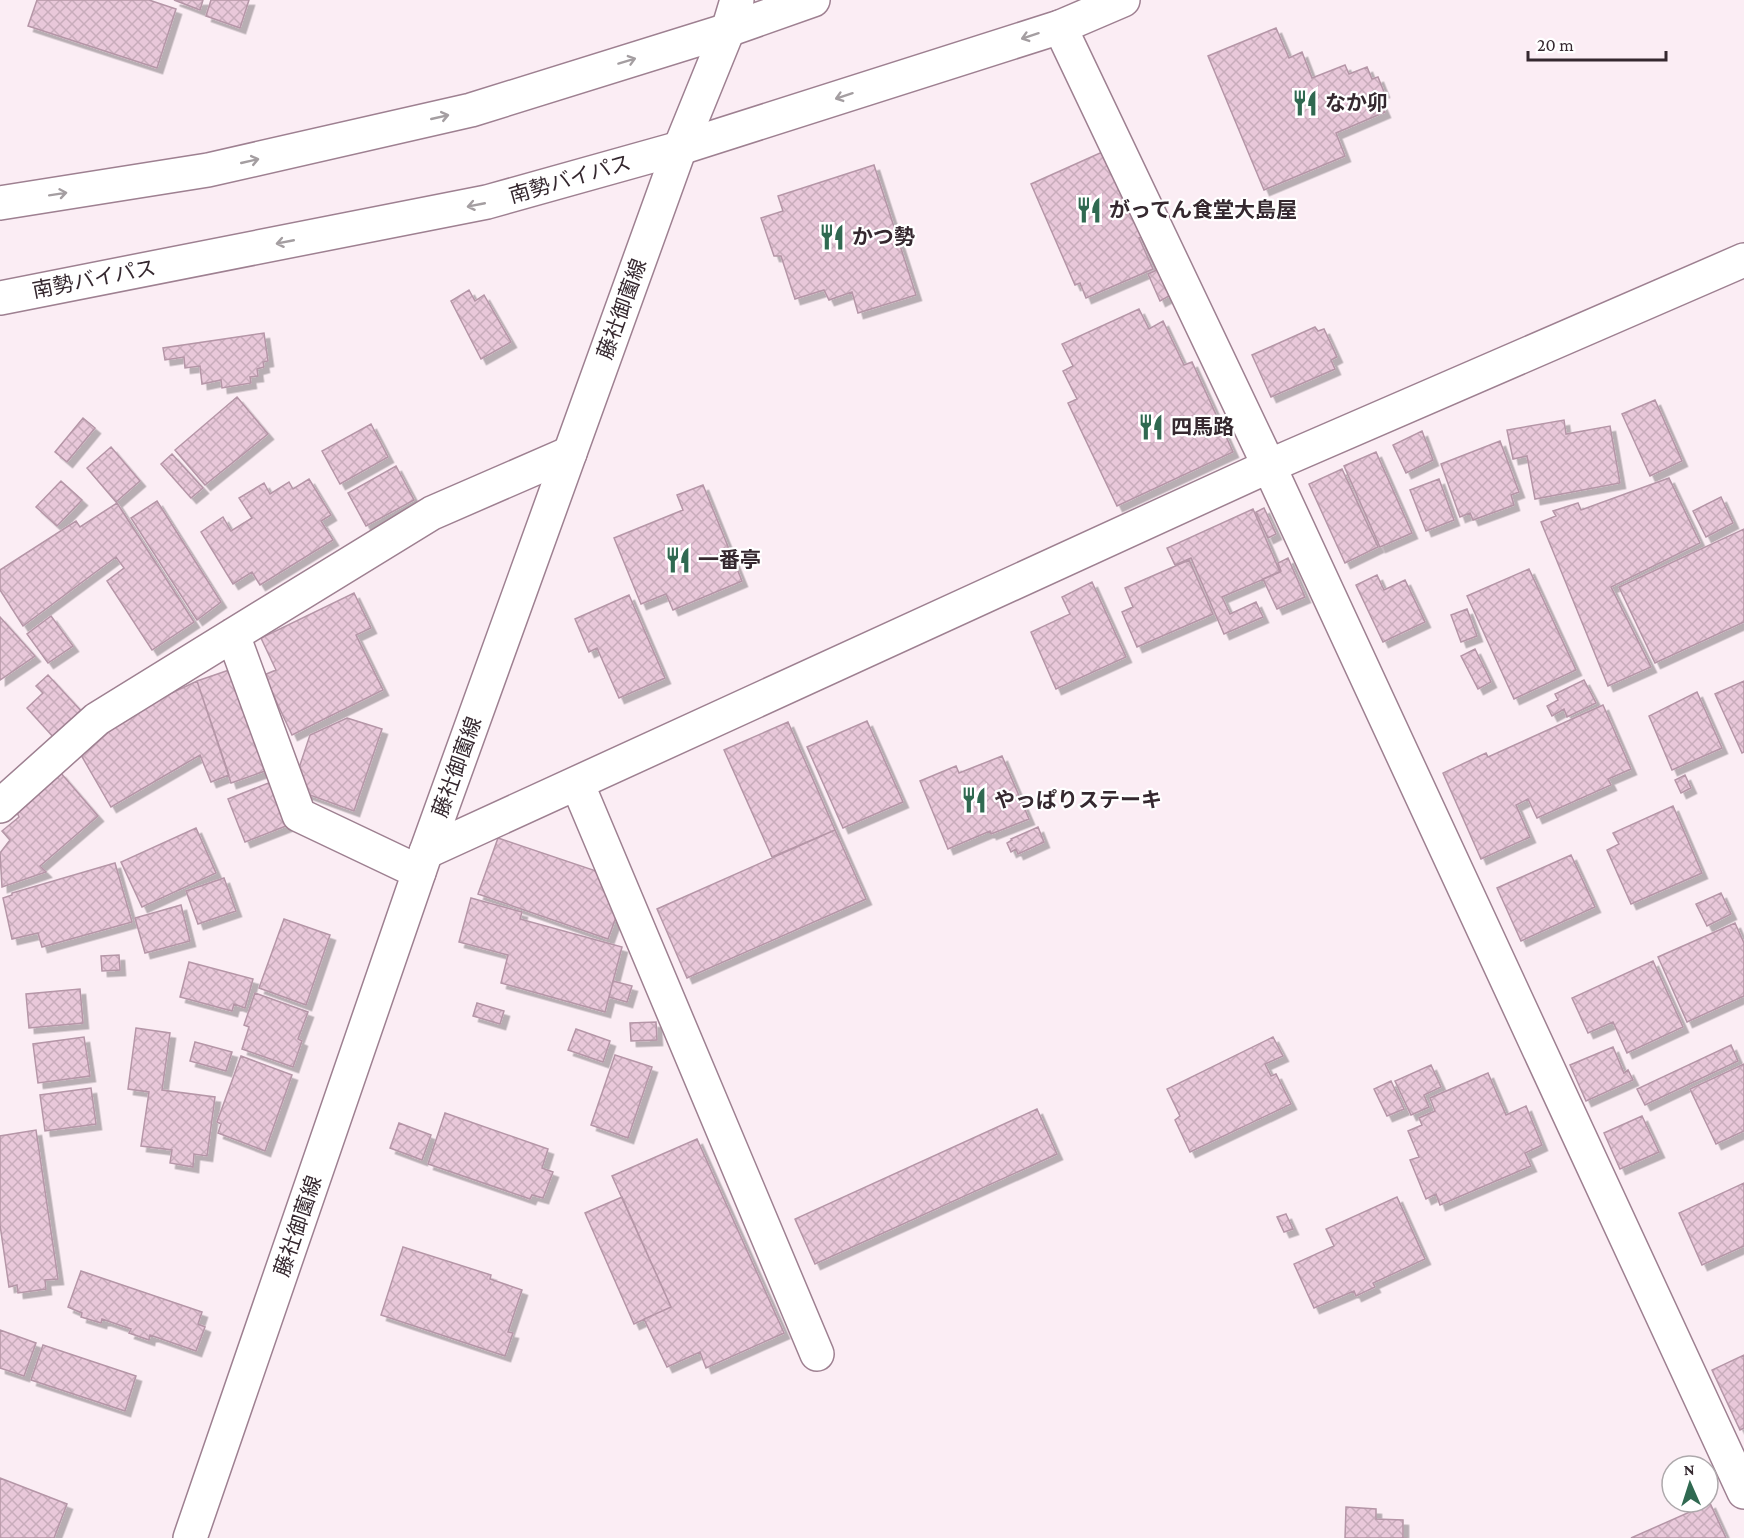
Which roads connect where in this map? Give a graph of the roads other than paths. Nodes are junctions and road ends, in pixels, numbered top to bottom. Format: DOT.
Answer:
graph roads {
  1 [pos="813,0"];
  2 [pos="1124,0"];
  3 [pos="732,15"];
  4 [pos="1060,27"];
  5 [pos="680,148"];
  6 [pos="0,203"];
  7 [pos="1744,260"];
  8 [pos="0,298"];
  9 [pos="570,453"];
  10 [pos="1269,466"];
  11 [pos="233,635"];
  12 [pos="577,783"];
  13 [pos="0,806"];
  14 [pos="423,862"];
  15 [pos="817,1354"];
  16 [pos="1744,1492"];
  17 [pos="190,1538"];
  1 -- 3 [label="main road"];
  2 -- 4 [label="main road, 南勢バイパス"];
  3 -- 5 [label="main road, 藤社御薗線"];
  6 -- 3 [label="main road, one-way"];
  4 -- 5 [label="main road, 南勢バイパス, one-way"];
  4 -- 10 [label="main road"];
  5 -- 8 [label="main road, 南勢バイパス, one-way"];
  5 -- 9 [label="main road, 藤社御薗線"];
  7 -- 10 [label="main road"];
  9 -- 11 [label="main road"];
  9 -- 14 [label="main road, 藤社御薗線"];
  10 -- 12 [label="main road"];
  10 -- 16 [label="main road"];
  11 -- 13 [label="main road"];
  11 -- 14 [label="main road"];
  12 -- 14 [label="main road"];
  12 -- 15 [label="main road"];
  14 -- 17 [label="main road, 藤社御薗線"];
}
